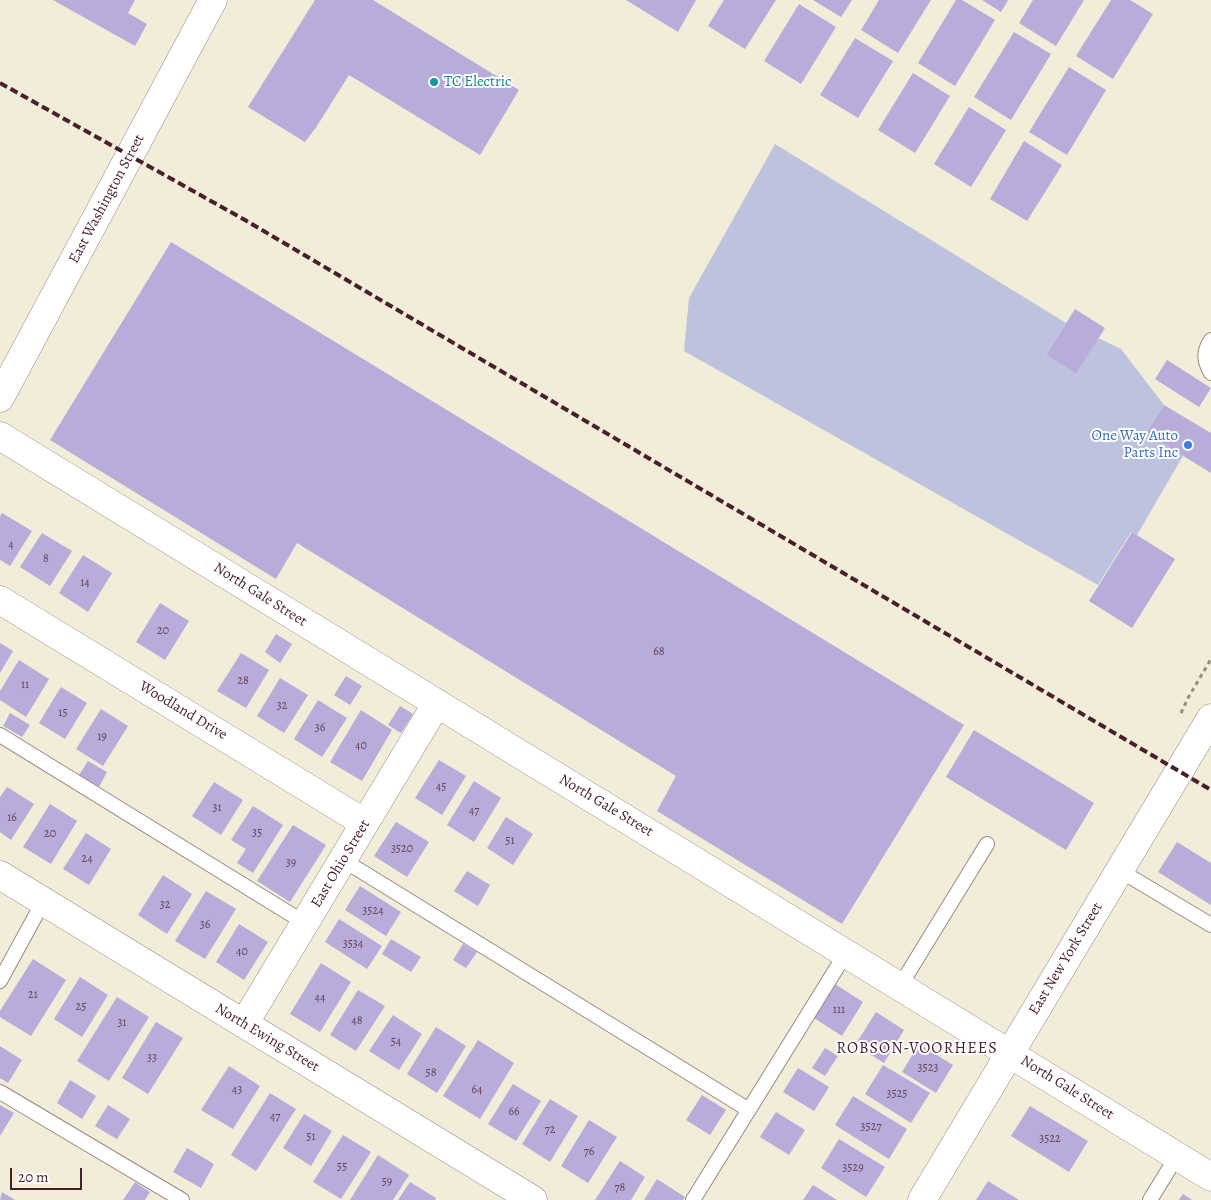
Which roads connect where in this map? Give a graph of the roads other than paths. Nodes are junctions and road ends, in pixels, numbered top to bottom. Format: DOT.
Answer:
graph roads {
  1 [pos="213,0"];
  2 [pos="1211,340"];
  3 [pos="1211,374"];
  4 [pos="0,398"];
  5 [pos="0,436"];
  6 [pos="0,600"];
  7 [pos="437,703"];
  8 [pos="1211,718"];
  9 [pos="0,735"];
  10 [pos="365,823"];
  11 [pos="987,844"];
  12 [pos="342,860"];
  13 [pos="1119,870"];
  14 [pos="0,876"];
  15 [pos="43,902"];
  16 [pos="305,923"];
  17 [pos="1211,925"];
  18 [pos="846,953"];
  19 [pos="0,981"];
  20 [pos="900,986"];
  21 [pos="244,1024"];
  22 [pos="1009,1052"];
  23 [pos="0,1092"];
  24 [pos="749,1110"];
  25 [pos="1177,1156"];
  26 [pos="1211,1177"];
  27 [pos="182,1200"];
  28 [pos="533,1200"];
  29 [pos="693,1200"];
  30 [pos="922,1200"];
  31 [pos="1150,1200"];
  1 -- 4 [label="street, East Washington Street"];
  2 -- 3 [label="lane"];
  5 -- 7 [label="street, North Gale Street"];
  6 -- 10 [label="street, Woodland Drive"];
  7 -- 10 [label="street, East Ohio Street"];
  7 -- 18 [label="street, North Gale Street"];
  8 -- 13 [label="street, East New York Street"];
  9 -- 16 [label="lane"];
  10 -- 12 [label="street, East Ohio Street"];
  11 -- 20 [label="lane"];
  12 -- 16 [label="street, East Ohio Street"];
  12 -- 24 [label="lane"];
  13 -- 17 [label="lane"];
  13 -- 22 [label="street, East New York Street"];
  14 -- 15 [label="street, North Ewing Street"];
  15 -- 19 [label="lane"];
  15 -- 21 [label="street, North Ewing Street"];
  16 -- 21 [label="street, East Ohio Street"];
  18 -- 20 [label="street, North Gale Street"];
  18 -- 24 [label="lane"];
  20 -- 22 [label="street, North Gale Street"];
  21 -- 28 [label="street, North Ewing Street"];
  22 -- 25 [label="street, North Gale Street"];
  22 -- 30 [label="street, East New York Street"];
  23 -- 27 [label="lane"];
  24 -- 29 [label="lane"];
  25 -- 26 [label="street, North Gale Street"];
  25 -- 31 [label="lane"];
}
